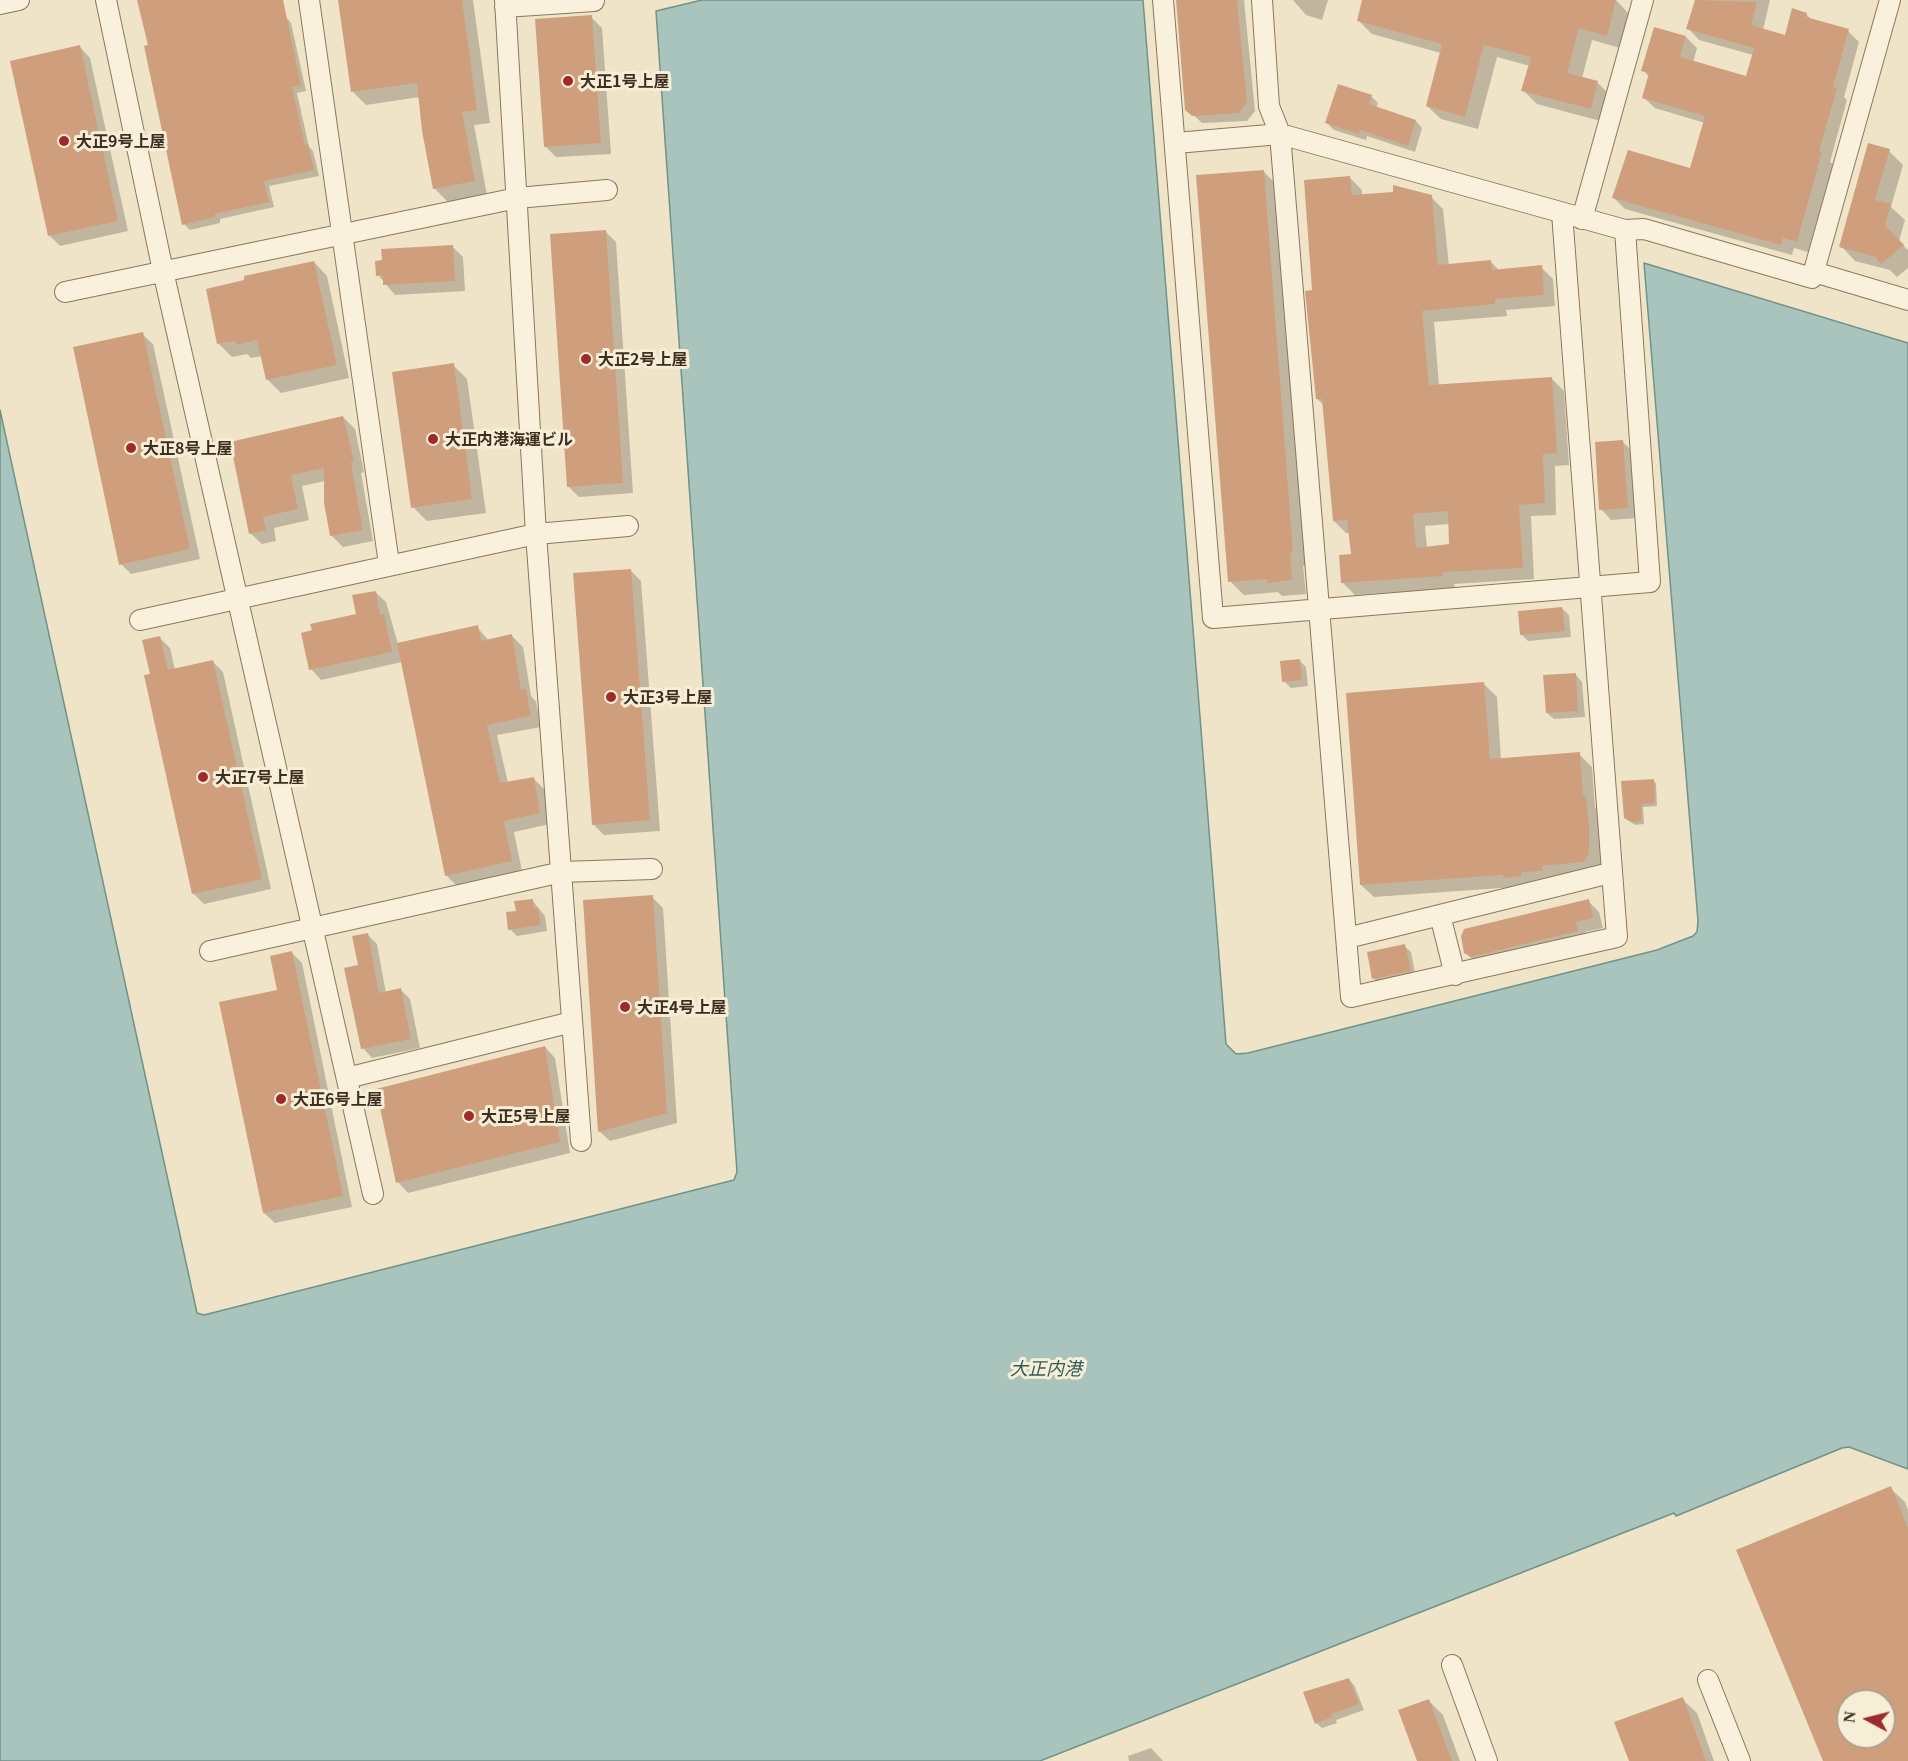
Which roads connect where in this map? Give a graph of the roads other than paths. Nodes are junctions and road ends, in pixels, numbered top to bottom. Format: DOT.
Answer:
graph roads {
  1 [pos="19,0"];
  2 [pos="106,0"];
  3 [pos="309,0"];
  4 [pos="1163,0"];
  5 [pos="1262,0"];
  6 [pos="1643,0"];
  7 [pos="1890,0"];
  8 [pos="594,1"];
  9 [pos="0,4"];
  10 [pos="505,4"];
  11 [pos="1280,134"];
  12 [pos="1176,143"];
  13 [pos="607,190"];
  14 [pos="517,198"];
  15 [pos="1562,213"];
  16 [pos="1582,219"];
  17 [pos="1625,230"];
  18 [pos="343,233"];
  19 [pos="163,271"];
  20 [pos="1814,272"];
  21 [pos="65,292"];
  22 [pos="1908,300"];
  23 [pos="628,526"];
  24 [pos="536,534"];
  25 [pos="389,564"];
  26 [pos="1590,587"];
  27 [pos="238,597"];
  28 [pos="1318,609"];
  29 [pos="140,620"];
  30 [pos="652,869"];
  31 [pos="562,872"];
  32 [pos="1610,873"];
  33 [pos="1440,915"];
  34 [pos="313,930"];
  35 [pos="1347,938"];
  36 [pos="210,951"];
  37 [pos="1455,975"];
  38 [pos="572,1022"];
  39 [pos="347,1078"];
  40 [pos="581,1141"];
  41 [pos="373,1194"];
  42 [pos="1452,1665"];
  43 [pos="1708,1680"];
  44 [pos="1487,1761"];
  45 [pos="1740,1761"];
  1 -- 9 [label="street"];
  2 -- 19 [label="street"];
  3 -- 18 [label="street"];
  4 -- 12 [label="street"];
  5 -- 11 [label="street"];
  6 -- 16 [label="street"];
  7 -- 20 [label="street"];
  8 -- 10 [label="street"];
  10 -- 14 [label="street"];
  11 -- 12 [label="street"];
  11 -- 15 [label="street"];
  11 -- 28 [label="street"];
  12 -- 28 [label="street"];
  13 -- 14 [label="street"];
  14 -- 18 [label="street"];
  14 -- 24 [label="street"];
  15 -- 16 [label="street"];
  15 -- 26 [label="street"];
  16 -- 17 [label="street"];
  17 -- 20 [label="street"];
  17 -- 26 [label="street"];
  18 -- 19 [label="street"];
  18 -- 25 [label="street"];
  19 -- 21 [label="street"];
  19 -- 27 [label="street"];
  20 -- 22 [label="street"];
  23 -- 24 [label="street"];
  24 -- 25 [label="street"];
  24 -- 31 [label="street"];
  25 -- 27 [label="street"];
  26 -- 28 [label="street"];
  26 -- 32 [label="street"];
  27 -- 29 [label="street"];
  27 -- 34 [label="street"];
  28 -- 35 [label="street"];
  30 -- 31 [label="street"];
  31 -- 34 [label="street"];
  31 -- 38 [label="street"];
  32 -- 33 [label="street"];
  32 -- 37 [label="street"];
  33 -- 35 [label="street"];
  33 -- 37 [label="street"];
  34 -- 36 [label="street"];
  34 -- 39 [label="street"];
  35 -- 37 [label="street"];
  38 -- 39 [label="street"];
  38 -- 40 [label="street"];
  39 -- 41 [label="street"];
  42 -- 44 [label="street"];
  43 -- 45 [label="street"];
}
